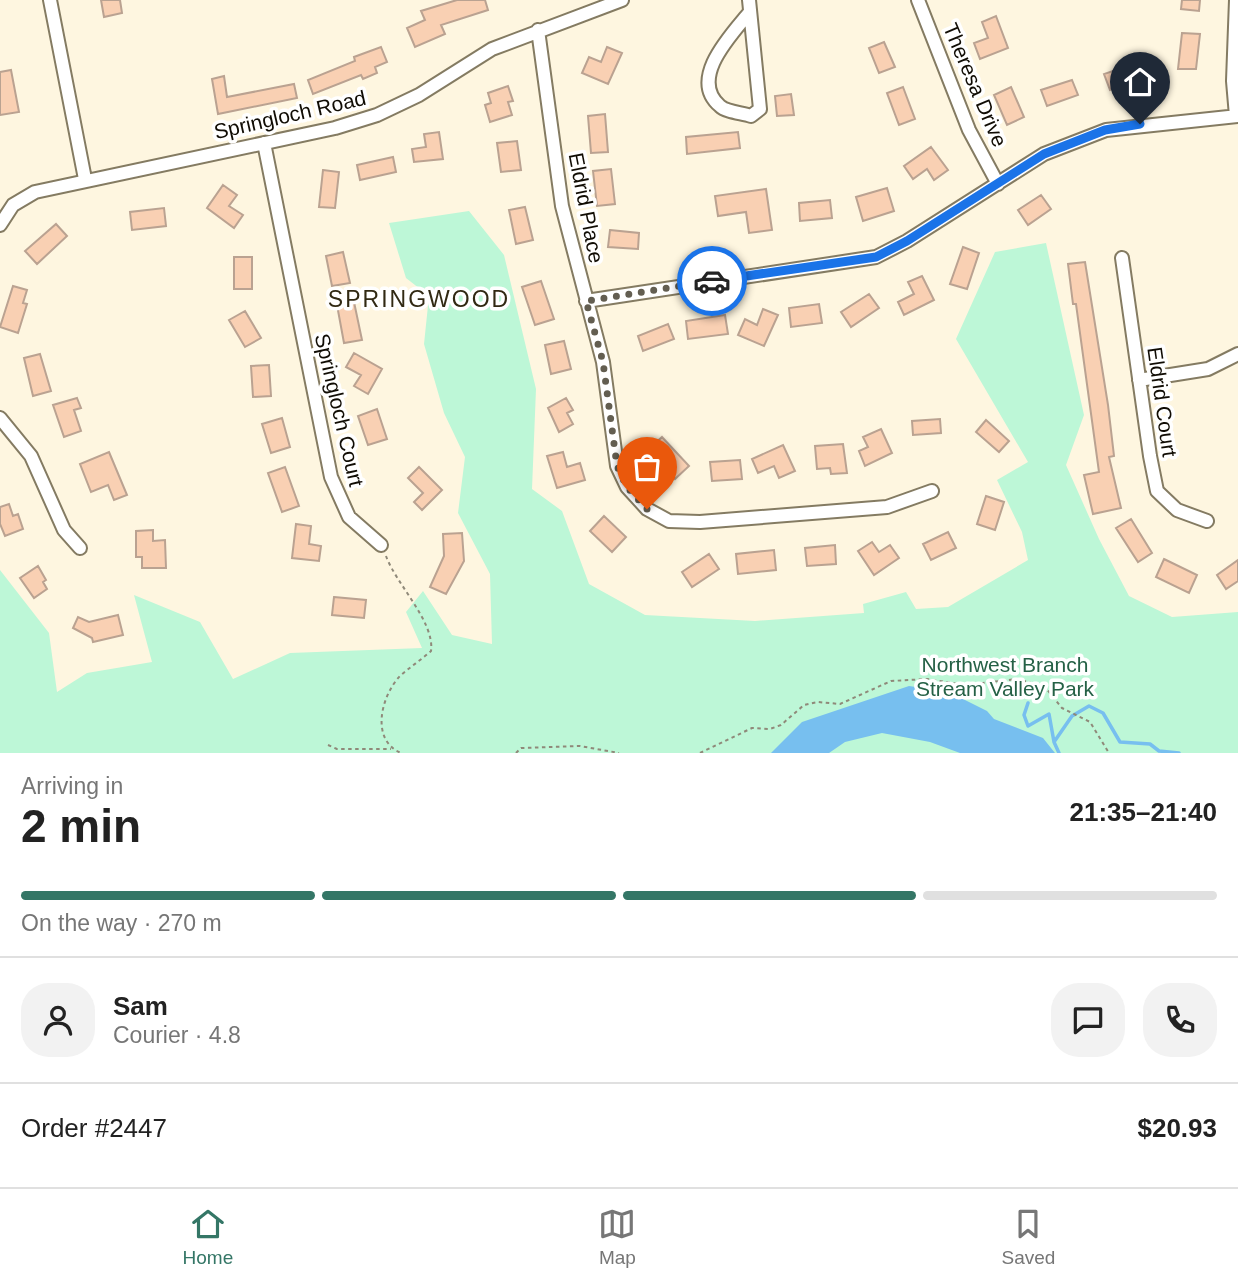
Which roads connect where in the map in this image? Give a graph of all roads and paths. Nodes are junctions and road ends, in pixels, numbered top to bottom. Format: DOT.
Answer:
graph roads {
  1 [pos="50,0"];
  2 [pos="622,0"];
  3 [pos="919,0"];
  4 [pos="1236,0"];
  5 [pos="749,6"];
  6 [pos="538,30"];
  7 [pos="1237,116"];
  8 [pos="264,143"];
  9 [pos="85,179"];
  10 [pos="998,184"];
  11 [pos="0,225"];
  12 [pos="1122,258"];
  13 [pos="586,301"];
  14 [pos="1238,354"];
  15 [pos="1139,380"];
  16 [pos="0,418"];
  17 [pos="932,491"];
  18 [pos="1207,521"];
  19 [pos="382,545"];
  20 [pos="80,548"];
  21 [pos="328,745"];
  22 [pos="392,749"];
  23 [pos="401,753"];
  24 [pos="516,753"];
  25 [pos="619,753"];
  26 [pos="700,753"];
  27 [pos="1110,753"];
  1 -- 9 [label="street"];
  2 -- 6 [label="street, Springloch Road"];
  3 -- 10 [label="street, Theresa Drive"];
  4 -- 7 [label="street"];
  5 -- 5 [label="street"];
  6 -- 8 [label="street, Springloch Road"];
  6 -- 13 [label="street, Eldrid Place"];
  7 -- 10 [label="street"];
  8 -- 9 [label="street, Springloch Road"];
  8 -- 19 [label="street, Springloch Court"];
  9 -- 11 [label="street, Springloch Road"];
  10 -- 13 [label="street"];
  12 -- 15 [label="street, Eldrid Court"];
  13 -- 17 [label="street, Eldrid Place"];
  14 -- 15 [label="street"];
  15 -- 18 [label="street, Eldrid Court"];
  16 -- 20 [label="street"];
  19 -- 22 [label="path"];
  21 -- 22 [label="path"];
  22 -- 23 [label="path"];
  24 -- 25 [label="path"];
  26 -- 27 [label="path"];
}
